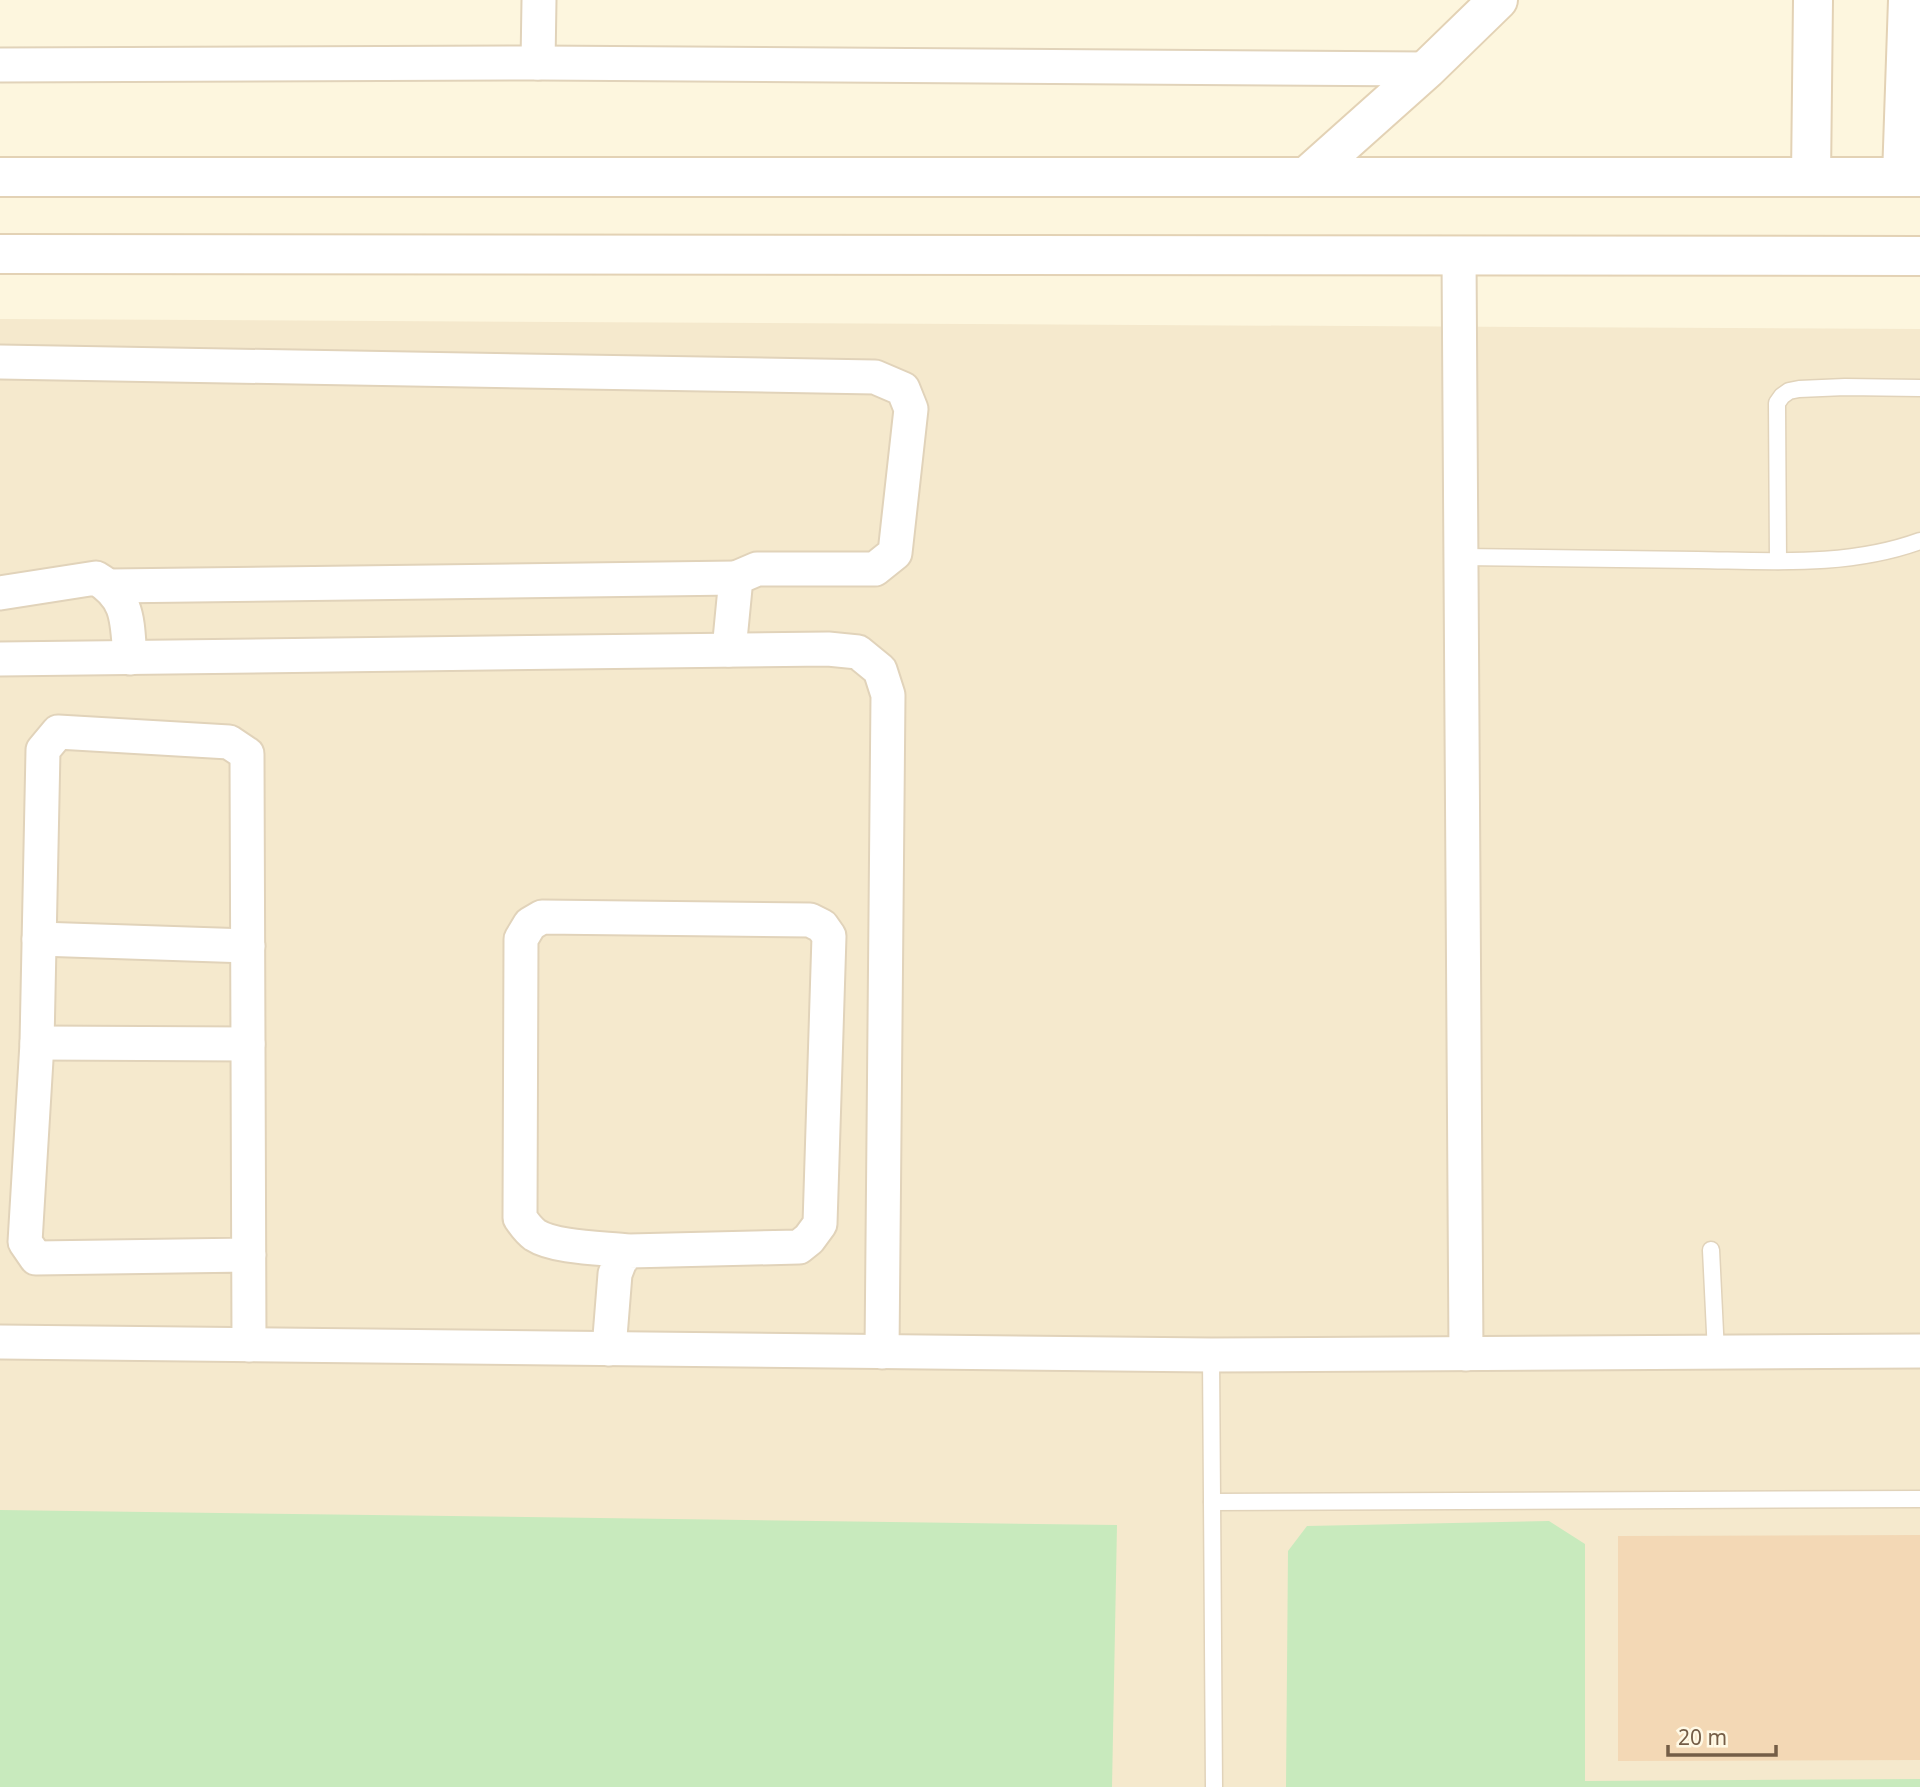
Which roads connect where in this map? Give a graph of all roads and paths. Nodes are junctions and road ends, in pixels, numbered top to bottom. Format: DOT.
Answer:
graph roads {
  1 [pos="539,0"];
  2 [pos="1498,0"];
  3 [pos="1812,0"];
  4 [pos="1908,0"];
  5 [pos="538,63"];
  6 [pos="0,65"];
  7 [pos="1427,69"];
  8 [pos="0,177"];
  9 [pos="1306,177"];
  10 [pos="1811,177"];
  11 [pos="1911,177"];
  12 [pos="0,254"];
  13 [pos="1459,256"];
  14 [pos="1920,256"];
  15 [pos="0,362"];
  16 [pos="1920,388"];
  17 [pos="1920,541"];
  18 [pos="1461,557"];
  19 [pos="1778,561"];
  20 [pos="736,578"];
  21 [pos="110,586"];
  22 [pos="0,593"];
  23 [pos="729,650"];
  24 [pos="131,658"];
  25 [pos="0,659"];
  26 [pos="39,939"];
  27 [pos="248,946"];
  28 [pos="37,1043"];
  29 [pos="248,1044"];
  30 [pos="1711,1250"];
  31 [pos="629,1251"];
  32 [pos="249,1255"];
  33 [pos="0,1342"];
  34 [pos="249,1345"];
  35 [pos="609,1349"];
  36 [pos="882,1352"];
  37 [pos="1920,1352"];
  38 [pos="1716,1353"];
  39 [pos="1466,1354"];
  40 [pos="1211,1355"];
  41 [pos="1920,1499"];
  42 [pos="1212,1502"];
  43 [pos="1214,1787"];
  1 -- 5 [label="street"];
  2 -- 7 [label="main road"];
  3 -- 10 [label="main road"];
  4 -- 11 [label="main road"];
  5 -- 6 [label="street"];
  5 -- 7 [label="street"];
  7 -- 9 [label="main road"];
  8 -- 9 [label="main road"];
  9 -- 10 [label="main road"];
  10 -- 11 [label="main road"];
  12 -- 13 [label="main road"];
  13 -- 14 [label="main road"];
  13 -- 18 [label="street"];
  15 -- 20 [label="street"];
  16 -- 19 [label="lane"];
  17 -- 19 [label="lane"];
  18 -- 19 [label="lane"];
  18 -- 39 [label="street"];
  20 -- 21 [label="street"];
  20 -- 23 [label="street"];
  21 -- 22 [label="street"];
  21 -- 24 [label="street"];
  23 -- 24 [label="street"];
  23 -- 36 [label="street"];
  24 -- 25 [label="street"];
  26 -- 27 [label="street"];
  26 -- 27 [label="street"];
  26 -- 28 [label="street"];
  27 -- 29 [label="street"];
  28 -- 29 [label="street"];
  28 -- 32 [label="street"];
  29 -- 32 [label="street"];
  30 -- 38 [label="lane"];
  31 -- 31 [label="street"];
  31 -- 35 [label="street"];
  32 -- 34 [label="street"];
  33 -- 34 [label="street"];
  34 -- 35 [label="street"];
  35 -- 36 [label="street"];
  36 -- 40 [label="street"];
  37 -- 38 [label="street"];
  38 -- 39 [label="street"];
  39 -- 40 [label="street"];
  40 -- 42 [label="lane"];
  41 -- 42 [label="lane"];
  42 -- 43 [label="lane"];
}
